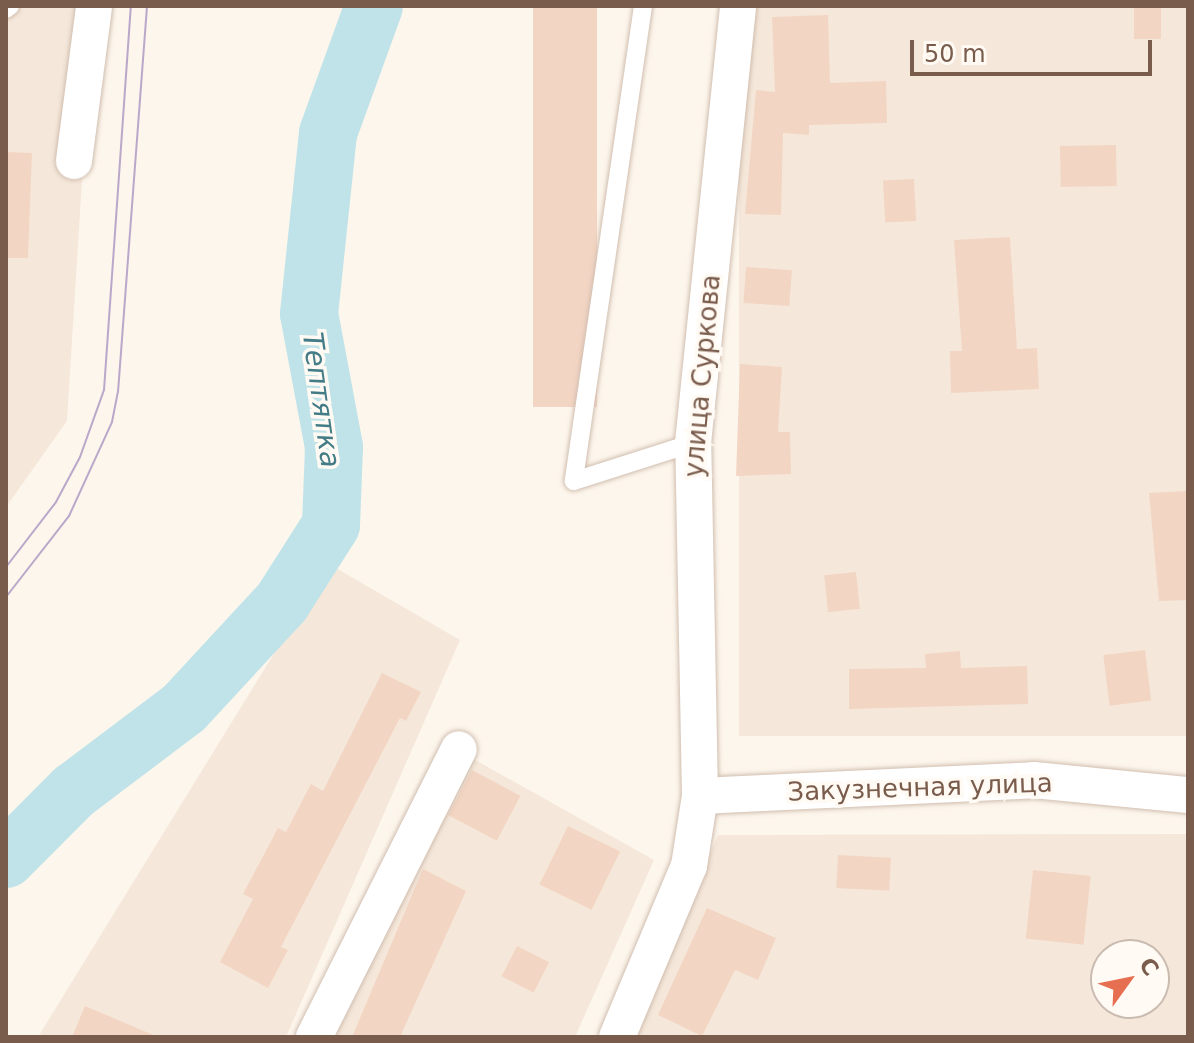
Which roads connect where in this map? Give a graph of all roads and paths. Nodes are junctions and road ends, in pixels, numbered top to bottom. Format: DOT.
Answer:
graph roads {
  1 [pos="94,6"];
  2 [pos="643,6"];
  3 [pos="738,6"];
  4 [pos="74,161"];
  5 [pos="693,443"];
  6 [pos="459,749"];
  7 [pos="1188,795"];
  8 [pos="700,796"];
  9 [pos="314,1037"];
  10 [pos="617,1037"];
  1 -- 4 [label="street"];
  2 -- 5 [label="lane"];
  3 -- 5 [label="street, улица Суркова"];
  5 -- 8 [label="street, улица Суркова"];
  6 -- 9 [label="street"];
  7 -- 8 [label="street, Закузнечная улица"];
  8 -- 10 [label="street, улица Суркова"];
}
